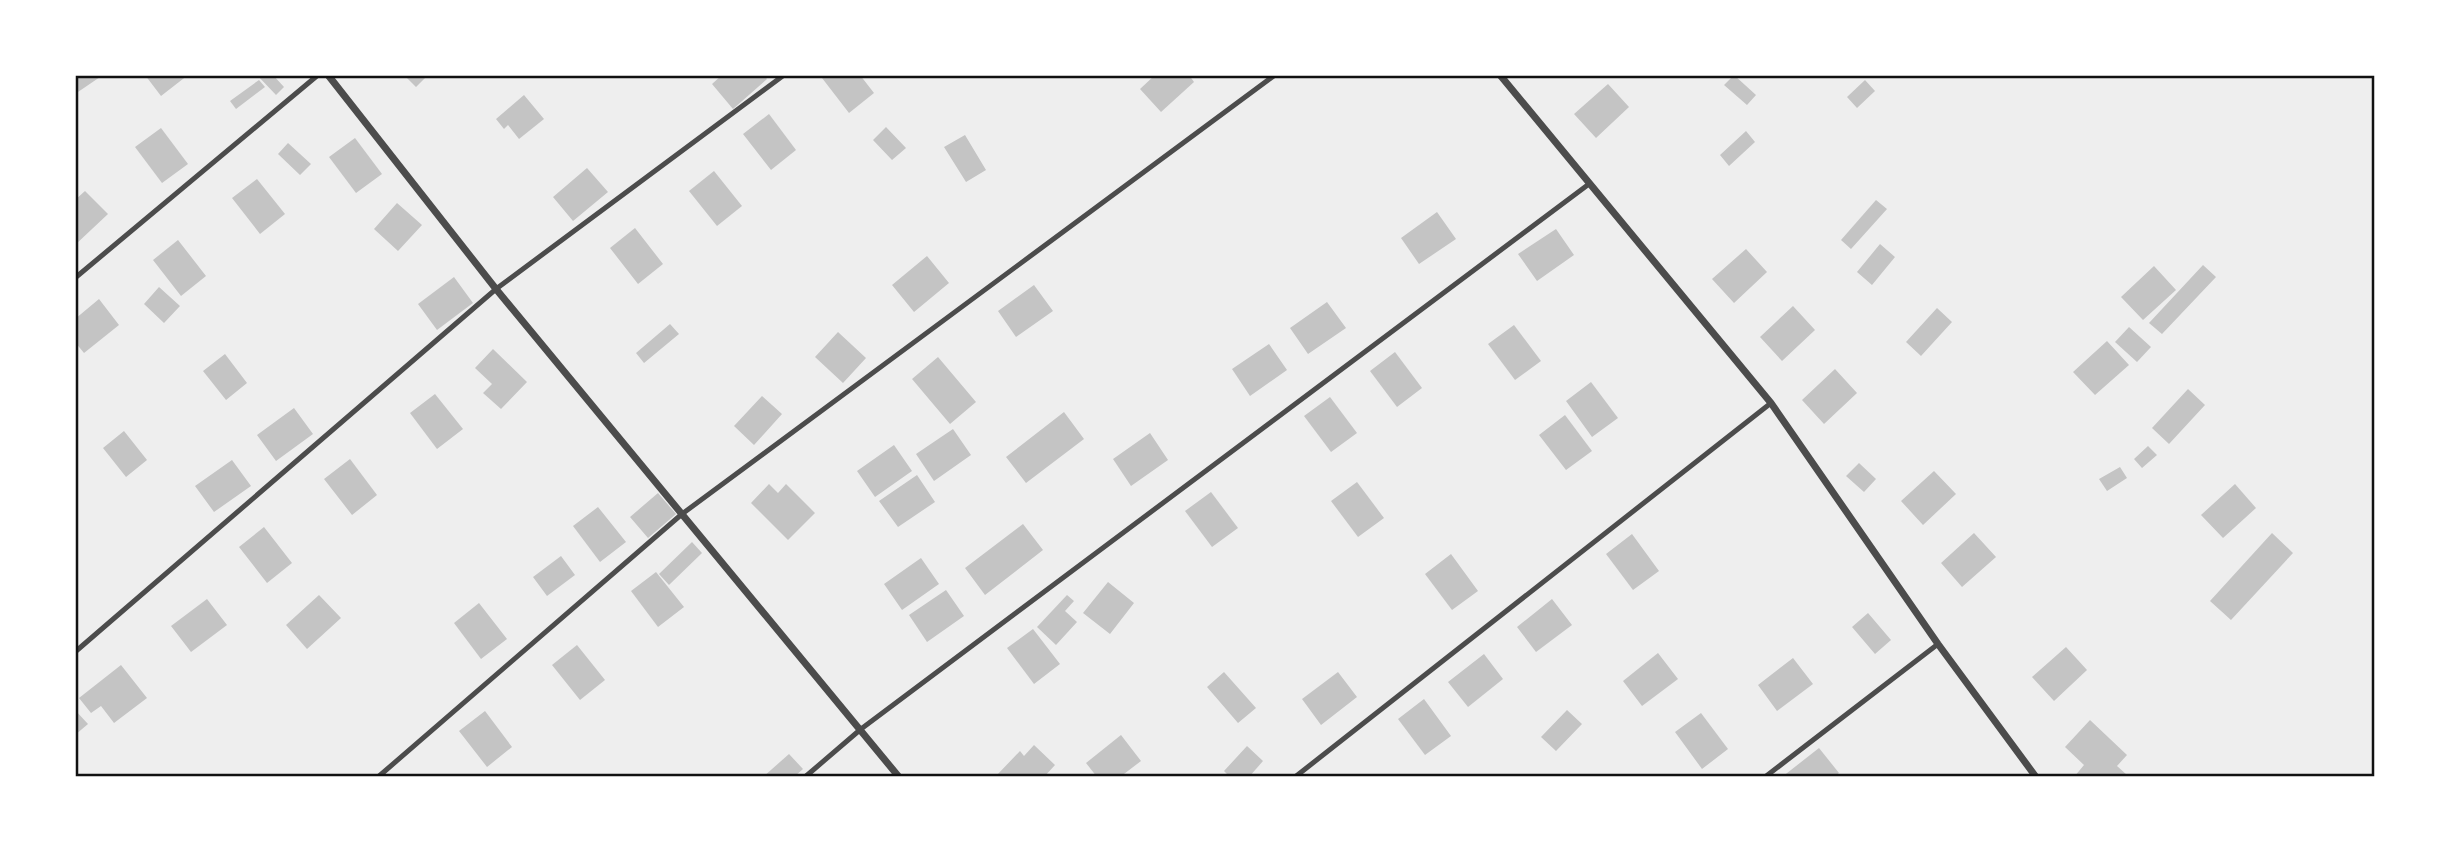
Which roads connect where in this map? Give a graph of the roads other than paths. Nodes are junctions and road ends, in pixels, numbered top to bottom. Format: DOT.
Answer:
graph roads {
  1 [pos="317,75"];
  2 [pos="328,75"];
  3 [pos="784,75"];
  4 [pos="1275,75"];
  5 [pos="1500,75"];
  6 [pos="1589,184"];
  7 [pos="75,278"];
  8 [pos="496,289"];
  9 [pos="1771,404"];
  10 [pos="682,514"];
  11 [pos="1938,644"];
  12 [pos="75,652"];
  13 [pos="861,729"];
  14 [pos="378,777"];
  15 [pos="805,777"];
  16 [pos="899,777"];
  17 [pos="1295,777"];
  18 [pos="1765,777"];
  19 [pos="2036,777"];
  1 -- 7 [label="lane"];
  2 -- 8 [label="street"];
  3 -- 8 [label="lane"];
  4 -- 10 [label="lane"];
  5 -- 6 [label="street"];
  6 -- 9 [label="street"];
  6 -- 13 [label="lane"];
  8 -- 10 [label="street"];
  8 -- 12 [label="lane"];
  9 -- 11 [label="street"];
  9 -- 17 [label="lane"];
  10 -- 13 [label="street"];
  10 -- 14 [label="lane"];
  11 -- 18 [label="lane"];
  11 -- 19 [label="street"];
  13 -- 15 [label="lane"];
  13 -- 16 [label="street"];
}
